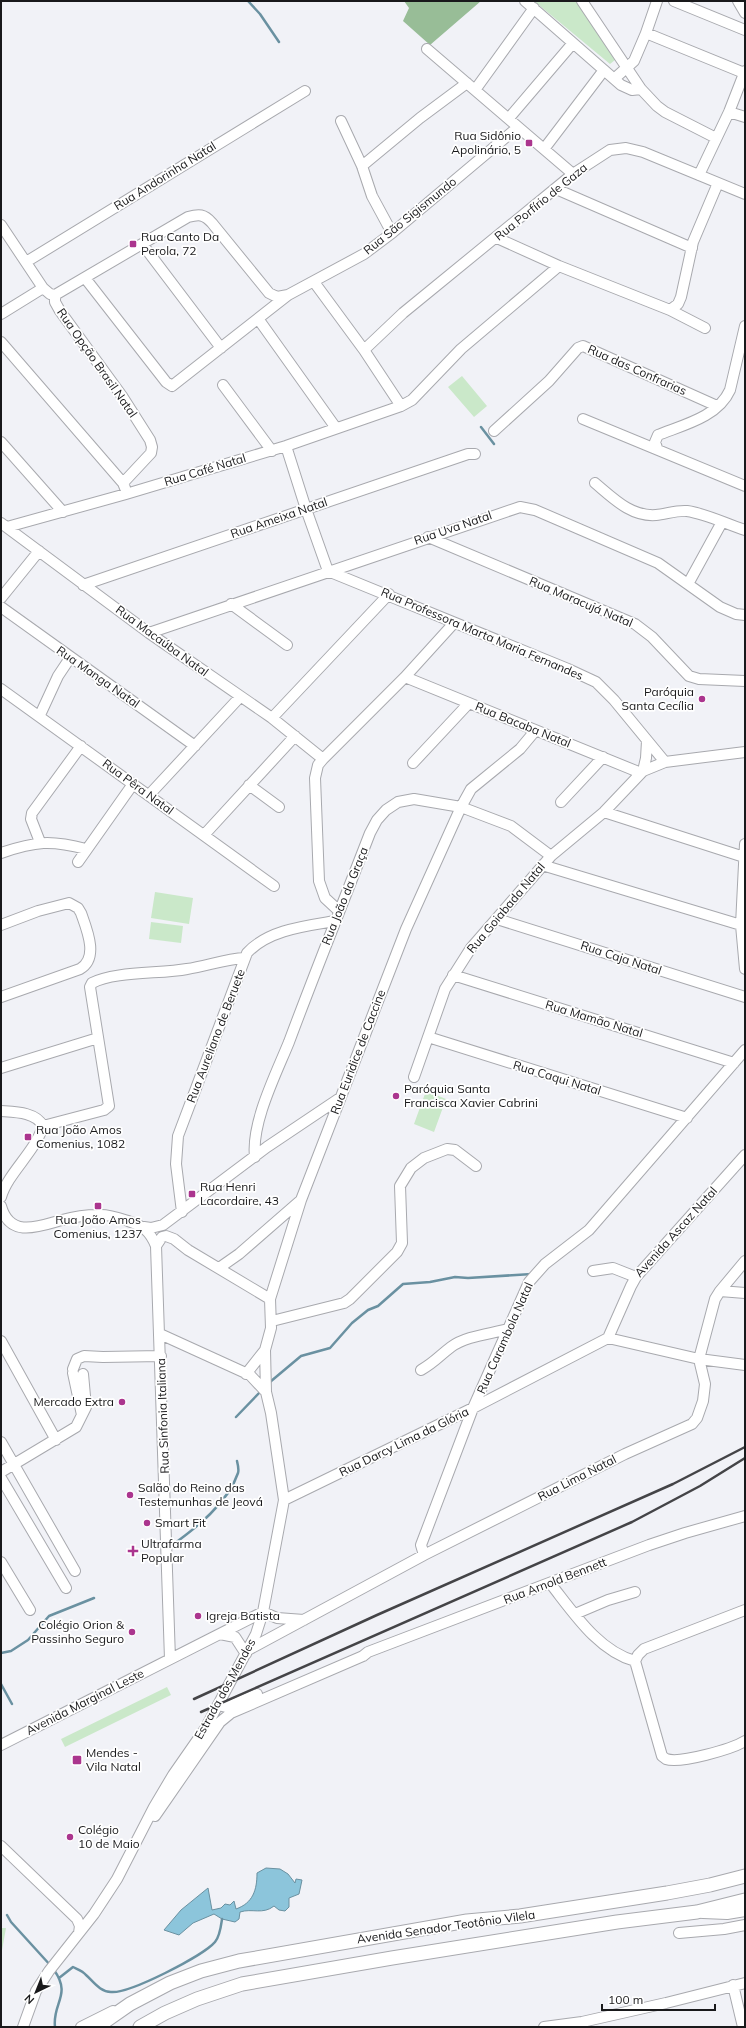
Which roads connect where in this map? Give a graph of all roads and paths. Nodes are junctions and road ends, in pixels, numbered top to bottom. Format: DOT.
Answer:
graph roads {
  1 [pos="525,1"];
  2 [pos="582,1"];
  3 [pos="657,1"];
  4 [pos="674,1"];
  5 [pos="738,1"];
  6 [pos="534,8"];
  7 [pos="745,13"];
  8 [pos="745,30"];
  9 [pos="646,33"];
  10 [pos="573,43"];
  11 [pos="427,49"];
  12 [pos="627,67"];
  13 [pos="604,70"];
  14 [pos="744,72"];
  15 [pos="614,79"];
  16 [pos="467,83"];
  17 [pos="641,89"];
  18 [pos="475,90"];
  19 [pos="305,92"];
  20 [pos="729,112"];
  21 [pos="745,117"];
  22 [pos="509,118"];
  23 [pos="341,121"];
  24 [pos="518,127"];
  25 [pos="716,138"];
  26 [pos="544,149"];
  27 [pos="362,166"];
  28 [pos="573,174"];
  29 [pos="699,175"];
  30 [pos="718,183"];
  31 [pos="556,190"];
  32 [pos="745,194"];
  33 [pos="1,225"];
  34 [pos="513,225"];
  35 [pos="392,233"];
  36 [pos="497,238"];
  37 [pos="143,245"];
  38 [pos="515,246"];
  39 [pos="692,248"];
  40 [pos="26,262"];
  41 [pos="559,266"];
  42 [pos="85,278"];
  43 [pos="314,282"];
  44 [pos="43,288"];
  45 [pos="55,295"];
  46 [pos="288,295"];
  47 [pos="670,310"];
  48 [pos="1,314"];
  49 [pos="259,320"];
  50 [pos="745,326"];
  51 [pos="705,328"];
  52 [pos="1,342"];
  53 [pos="221,348"];
  54 [pos="364,350"];
  55 [pos="223,385"];
  56 [pos="401,406"];
  57 [pos="717,406"];
  58 [pos="583,418"];
  59 [pos="336,428"];
  60 [pos="494,431"];
  61 [pos="1,442"];
  62 [pos="286,446"];
  63 [pos="657,448"];
  64 [pos="272,451"];
  65 [pos="475,454"];
  66 [pos="123,483"];
  67 [pos="595,483"];
  68 [pos="745,486"];
  69 [pos="126,494"];
  70 [pos="306,509"];
  71 [pos="63,512"];
  72 [pos="722,522"];
  73 [pos="4,525"];
  74 [pos="745,530"];
  75 [pos="428,537"];
  76 [pos="39,551"];
  77 [pos="328,571"];
  78 [pos="688,584"];
  79 [pos="83,585"];
  80 [pos="389,594"];
  81 [pos="1,598"];
  82 [pos="231,604"];
  83 [pos="1,607"];
  84 [pos="745,615"];
  85 [pos="454,623"];
  86 [pos="149,633"];
  87 [pos="287,645"];
  88 [pos="70,658"];
  89 [pos="405,677"];
  90 [pos="745,681"];
  91 [pos="1,688"];
  92 [pos="240,697"];
  93 [pos="469,704"];
  94 [pos="40,715"];
  95 [pos="272,718"];
  96 [pos="535,731"];
  97 [pos="295,736"];
  98 [pos="647,741"];
  99 [pos="81,746"];
  100 [pos="195,746"];
  101 [pos="745,752"];
  102 [pos="603,757"];
  103 [pos="323,759"];
  104 [pos="665,762"];
  105 [pos="413,763"];
  106 [pos="642,772"];
  107 [pos="133,784"];
  108 [pos="248,785"];
  109 [pos="149,795"];
  110 [pos="561,802"];
  111 [pos="278,807"];
  112 [pos="461,807"];
  113 [pos="604,812"];
  114 [pos="204,835"];
  115 [pos="40,842"];
  116 [pos="745,844"];
  117 [pos="86,850"];
  118 [pos="1,853"];
  119 [pos="551,856"];
  120 [pos="744,857"];
  121 [pos="78,862"];
  122 [pos="542,865"];
  123 [pos="744,884"];
  124 [pos="274,886"];
  125 [pos="339,910"];
  126 [pos="497,919"];
  127 [pos="335,921"];
  128 [pos="1,925"];
  129 [pos="741,925"];
  130 [pos="743,951"];
  131 [pos="245,958"];
  132 [pos="745,969"];
  133 [pos="454,975"];
  134 [pos="1,997"];
  135 [pos="745,997"];
  136 [pos="428,1037"];
  137 [pos="98,1038"];
  138 [pos="745,1050"];
  139 [pos="734,1063"];
  140 [pos="1,1068"];
  141 [pos="414,1077"];
  142 [pos="340,1098"];
  143 [pos="1,1111"];
  144 [pos="687,1118"];
  145 [pos="43,1126"];
  146 [pos="745,1155"];
  147 [pos="255,1157"];
  148 [pos="476,1166"];
  149 [pos="4,1184"];
  150 [pos="1,1197"];
  151 [pos="301,1200"];
  152 [pos="1,1206"];
  153 [pos="182,1212"];
  154 [pos="156,1229"];
  155 [pos="177,1241"];
  156 [pos="156,1246"];
  157 [pos="745,1261"];
  158 [pos="219,1268"];
  159 [pos="593,1271"];
  160 [pos="636,1277"];
  161 [pos="720,1291"];
  162 [pos="745,1293"];
  163 [pos="270,1299"];
  164 [pos="272,1321"];
  165 [pos="508,1329"];
  166 [pos="160,1334"];
  167 [pos="608,1338"];
  168 [pos="1,1341"];
  169 [pos="265,1350"];
  170 [pos="161,1356"];
  171 [pos="699,1359"];
  172 [pos="745,1365"];
  173 [pos="421,1370"];
  174 [pos="246,1374"];
  175 [pos="266,1392"];
  176 [pos="473,1408"];
  177 [pos="56,1440"];
  178 [pos="1,1442"];
  179 [pos="14,1464"];
  180 [pos="1,1472"];
  181 [pos="1,1478"];
  182 [pos="284,1500"];
  183 [pos="745,1516"];
  184 [pos="424,1555"];
  185 [pos="1,1562"];
  186 [pos="75,1572"];
  187 [pos="550,1583"];
  188 [pos="66,1588"];
  189 [pos="635,1592"];
  190 [pos="30,1610"];
  191 [pos="745,1610"];
  192 [pos="263,1612"];
  193 [pos="575,1614"];
  194 [pos="305,1620"];
  195 [pos="220,1634"];
  196 [pos="247,1652"];
  197 [pos="368,1652"];
  198 [pos="170,1659"];
  199 [pos="635,1661"];
  200 [pos="219,1703"];
  201 [pos="745,1741"];
  202 [pos="1,1745"];
  203 [pos="1,1846"];
  204 [pos="132,1850"];
  205 [pos="745,1876"];
  206 [pos="745,1900"];
  207 [pos="745,1911"];
  208 [pos="697,1912"];
  209 [pos="92,1916"];
  210 [pos="77,1919"];
  211 [pos="745,1925"];
  212 [pos="79,1933"];
  213 [pos="679,1933"];
  214 [pos="745,1983"];
  215 [pos="733,1985"];
  216 [pos="130,2004"];
  217 [pos="25,2024"];
  218 [pos="81,2027"];
  219 [pos="97,2027"];
  220 [pos="140,2027"];
  221 [pos="544,2027"];
  222 [pos="743,2027"];
  1 -- 6 [label="street"];
  2 -- 12 [label="street"];
  3 -- 9 [label="street"];
  4 -- 8 [label="street"];
  5 -- 7 [label="street"];
  6 -- 10 [label="street"];
  6 -- 18 [label="street"];
  9 -- 12 [label="street"];
  9 -- 14 [label="street"];
  10 -- 13 [label="street"];
  10 -- 22 [label="street"];
  11 -- 16 [label="street"];
  12 -- 15 [label="street"];
  12 -- 17 [label="street"];
  13 -- 15 [label="street"];
  13 -- 26 [label="street"];
  14 -- 20 [label="street"];
  15 -- 17 [label="street"];
  16 -- 18 [label="street"];
  16 -- 27 [label="street"];
  17 -- 25 [label="street"];
  18 -- 22 [label="street"];
  19 -- 40 [label="street, Rua Andorinha Natal"];
  20 -- 21 [label="street"];
  20 -- 25 [label="street"];
  22 -- 24 [label="street"];
  23 -- 27 [label="street"];
  24 -- 26 [label="street"];
  24 -- 35 [label="street, Rua São Sigismundo"];
  25 -- 29 [label="street"];
  26 -- 28 [label="street"];
  27 -- 35 [label="street"];
  28 -- 29 [label="street, Rua Porfírio de Gaza"];
  28 -- 31 [label="street, Rua Porfírio de Gaza"];
  29 -- 30 [label="street, Rua Porfírio de Gaza"];
  30 -- 32 [label="street, Rua Porfírio de Gaza"];
  30 -- 39 [label="street"];
  31 -- 34 [label="street, Rua Porfírio de Gaza"];
  31 -- 39 [label="street"];
  33 -- 40 [label="street, Rua Opção Brasil Natal"];
  34 -- 36 [label="street, Rua Porfírio de Gaza"];
  34 -- 38 [label="street"];
  35 -- 43 [label="street, Rua São Sigismundo"];
  36 -- 38 [label="street"];
  36 -- 54 [label="street, Rua Porfírio de Gaza"];
  37 -- 42 [label="street"];
  37 -- 46 [label="street"];
  37 -- 53 [label="street"];
  38 -- 41 [label="street"];
  39 -- 47 [label="street"];
  40 -- 44 [label="street, Rua Opção Brasil Natal"];
  41 -- 47 [label="street"];
  41 -- 56 [label="street, Rua Café Natal"];
  42 -- 45 [label="street"];
  42 -- 53 [label="street, Rua São Sigismundo"];
  43 -- 46 [label="street, Rua São Sigismundo"];
  43 -- 54 [label="street"];
  44 -- 45 [label="street, Rua Opção Brasil Natal"];
  44 -- 48 [label="street"];
  45 -- 66 [label="street, Rua Opção Brasil Natal"];
  46 -- 49 [label="street, Rua São Sigismundo"];
  47 -- 51 [label="street"];
  49 -- 53 [label="street, Rua São Sigismundo"];
  49 -- 59 [label="street"];
  50 -- 57 [label="street"];
  52 -- 66 [label="street"];
  54 -- 56 [label="street"];
  55 -- 64 [label="street"];
  56 -- 59 [label="street, Rua Café Natal"];
  57 -- 60 [label="street, Rua das Confrarias"];
  57 -- 63 [label="street"];
  58 -- 63 [label="street"];
  59 -- 62 [label="street, Rua Café Natal"];
  61 -- 71 [label="street"];
  62 -- 64 [label="street, Rua Café Natal"];
  62 -- 70 [label="street"];
  63 -- 68 [label="street"];
  64 -- 69 [label="street, Rua Café Natal"];
  65 -- 70 [label="street, Rua Ameixa Natal"];
  66 -- 69 [label="street"];
  67 -- 72 [label="street"];
  69 -- 71 [label="street, Rua Café Natal"];
  70 -- 77 [label="street"];
  70 -- 79 [label="street, Rua Ameixa Natal"];
  71 -- 73 [label="street, Rua Café Natal"];
  72 -- 74 [label="street"];
  72 -- 78 [label="street"];
  73 -- 76 [label="street, Rua Macaúba Natal"];
  75 -- 77 [label="street, Rua Uva Natal"];
  75 -- 78 [label="street, Rua Uva Natal"];
  75 -- 90 [label="street, Rua Maracujá Natal"];
  76 -- 79 [label="street, Rua Macaúba Natal"];
  76 -- 81 [label="street"];
  77 -- 80 [label="street, Rua Professora Marta Maria Fernandes"];
  77 -- 82 [label="street, Rua Uva Natal"];
  78 -- 84 [label="street, Rua Uva Natal"];
  79 -- 86 [label="street, Rua Macaúba Natal"];
  80 -- 85 [label="street, Rua Professora Marta Maria Fernandes"];
  80 -- 95 [label="street"];
  82 -- 86 [label="street, Rua Uva Natal"];
  82 -- 87 [label="street"];
  83 -- 88 [label="street, Rua Manga Natal"];
  85 -- 89 [label="street"];
  85 -- 98 [label="street, Rua Professora Marta Maria Fernandes"];
  86 -- 92 [label="street, Rua Macaúba Natal"];
  88 -- 94 [label="street"];
  88 -- 100 [label="street, Rua Manga Natal"];
  89 -- 93 [label="street, Rua Bacaba Natal"];
  89 -- 103 [label="street"];
  91 -- 94 [label="street, Rua Pêra Natal"];
  92 -- 95 [label="street, Rua Macaúba Natal"];
  92 -- 100 [label="street"];
  93 -- 96 [label="street, Rua Bacaba Natal"];
  93 -- 105 [label="street"];
  94 -- 99 [label="street, Rua Pêra Natal"];
  95 -- 97 [label="street, Rua Macaúba Natal"];
  96 -- 102 [label="street, Rua Bacaba Natal"];
  96 -- 112 [label="street, Rua Euridice de Caccine"];
  97 -- 103 [label="street, Rua Macaúba Natal"];
  97 -- 108 [label="street"];
  98 -- 104 [label="street, Rua Professora Marta Maria Fernandes"];
  98 -- 106 [label="street"];
  99 -- 107 [label="street, Rua Pêra Natal"];
  99 -- 115 [label="street"];
  100 -- 109 [label="street"];
  101 -- 104 [label="street"];
  102 -- 106 [label="street, Rua Bacaba Natal"];
  102 -- 110 [label="street"];
  103 -- 125 [label="street"];
  104 -- 106 [label="street, Rua Goiabada Natal"];
  106 -- 113 [label="street, Rua Goiabada Natal"];
  107 -- 109 [label="street, Rua Pêra Natal"];
  107 -- 117 [label="street"];
  108 -- 111 [label="street"];
  108 -- 114 [label="street"];
  109 -- 114 [label="street, Rua Pêra Natal"];
  112 -- 119 [label="street, Rua João da Graça"];
  112 -- 125 [label="street, Rua João da Graça"];
  112 -- 142 [label="street, Rua Euridice de Caccine"];
  113 -- 119 [label="street, Rua Goiabada Natal"];
  113 -- 120 [label="street"];
  114 -- 124 [label="street, Rua Pêra Natal"];
  115 -- 117 [label="street"];
  115 -- 118 [label="street"];
  116 -- 120 [label="street"];
  117 -- 121 [label="street"];
  119 -- 122 [label="street, Rua Goiabada Natal"];
  120 -- 123 [label="street"];
  122 -- 126 [label="street, Rua Goiabada Natal"];
  122 -- 129 [label="street"];
  123 -- 129 [label="street"];
  125 -- 127 [label="street, Rua João da Graça"];
  126 -- 133 [label="street, Rua Goiabada Natal"];
  126 -- 135 [label="street, Rua Caja Natal"];
  127 -- 131 [label="street, Rua Aureliano de Beruete"];
  127 -- 147 [label="street, Rua João da Graça"];
  128 -- 134 [label="street"];
  129 -- 130 [label="street"];
  130 -- 132 [label="street"];
  131 -- 137 [label="street"];
  131 -- 153 [label="street, Rua Aureliano de Beruete"];
  133 -- 136 [label="street, Rua Goiabada Natal"];
  133 -- 139 [label="street, Rua Mamão Natal"];
  136 -- 141 [label="street, Rua Goiabada Natal"];
  136 -- 144 [label="street, Rua Caqui Natal"];
  137 -- 140 [label="street"];
  137 -- 145 [label="street"];
  138 -- 139 [label="street, Rua Carambola Natal"];
  139 -- 144 [label="street, Rua Carambola Natal"];
  142 -- 147 [label="street"];
  142 -- 151 [label="street, Rua Euridice de Caccine"];
  143 -- 145 [label="street"];
  144 -- 165 [label="street, Rua Carambola Natal"];
  145 -- 149 [label="street"];
  146 -- 160 [label="street, Avenida Ascaz Natal"];
  147 -- 153 [label="street"];
  148 -- 164 [label="street"];
  149 -- 150 [label="street"];
  151 -- 158 [label="street, Rua Euridice de Caccine"];
  151 -- 163 [label="street, Estrada dos Mendes"];
  152 -- 154 [label="street"];
  153 -- 154 [label="street"];
  154 -- 155 [label="street"];
  154 -- 156 [label="street, Rua Sinfonia Italiana"];
  155 -- 156 [label="street"];
  155 -- 158 [label="street"];
  156 -- 166 [label="street, Rua Sinfonia Italiana"];
  157 -- 161 [label="street, Rua Lima Natal"];
  158 -- 163 [label="street"];
  159 -- 160 [label="street"];
  160 -- 167 [label="street, Avenida Ascaz Natal"];
  161 -- 162 [label="street"];
  161 -- 171 [label="street, Rua Lima Natal"];
  163 -- 164 [label="street, Estrada dos Mendes"];
  164 -- 169 [label="street, Estrada dos Mendes"];
  165 -- 173 [label="street"];
  165 -- 176 [label="street, Rua Carambola Natal"];
  166 -- 170 [label="street, Rua Sinfonia Italiana"];
  166 -- 174 [label="street"];
  167 -- 171 [label="street"];
  167 -- 176 [label="street, Rua Darcy Lima da Glória"];
  168 -- 177 [label="street"];
  169 -- 174 [label="street"];
  169 -- 175 [label="street, Estrada dos Mendes"];
  170 -- 177 [label="street"];
  170 -- 198 [label="street, Rua Sinfonia Italiana"];
  171 -- 172 [label="street"];
  171 -- 184 [label="street, Rua Lima Natal"];
  174 -- 175 [label="street"];
  175 -- 182 [label="street, Estrada dos Mendes"];
  176 -- 182 [label="street, Rua Darcy Lima da Glória"];
  176 -- 184 [label="street, Rua Carambola Natal"];
  177 -- 179 [label="street"];
  178 -- 179 [label="street"];
  179 -- 180 [label="street"];
  179 -- 186 [label="street"];
  181 -- 188 [label="street"];
  182 -- 192 [label="street, Estrada dos Mendes"];
  183 -- 187 [label="street, Rua Arnold Bennett"];
  184 -- 194 [label="street, Rua Lima Natal"];
  185 -- 190 [label="street"];
  187 -- 193 [label="street"];
  187 -- 197 [label="street, Rua Arnold Bennett"];
  189 -- 193 [label="street"];
  191 -- 199 [label="street"];
  192 -- 194 [label="street"];
  192 -- 195 [label="street, Avenida Marginal Leste"];
  192 -- 196 [label="street, Estrada dos Mendes"];
  193 -- 199 [label="street"];
  194 -- 196 [label="street, Rua Lima Natal"];
  195 -- 196 [label="street"];
  195 -- 198 [label="street, Avenida Marginal Leste"];
  196 -- 200 [label="street, Estrada dos Mendes"];
  197 -- 200 [label="street, Rua Arnold Bennett"];
  197 -- 204 [label="street, Rua Arnold Bennett"];
  198 -- 202 [label="street, Avenida Marginal Leste"];
  199 -- 201 [label="street"];
  200 -- 204 [label="street, Estrada dos Mendes"];
  203 -- 210 [label="street"];
  204 -- 209 [label="street, Estrada dos Mendes"];
  205 -- 216 [label="main road, Avenida Senador Teotônio Vilela"];
  206 -- 208 [label="main road, Avenida Senador Teotônio Vilela"];
  207 -- 208 [label="street"];
  208 -- 220 [label="main road, Avenida Senador Teotônio Vilela"];
  209 -- 210 [label="street"];
  209 -- 212 [label="street, Estrada dos Mendes"];
  210 -- 212 [label="street"];
  211 -- 213 [label="street"];
  212 -- 217 [label="street, Estrada dos Mendes"];
  214 -- 215 [label="street"];
  215 -- 221 [label="street"];
  215 -- 222 [label="street"];
  216 -- 218 [label="street, Avenida Senador Teotônio Vilela"];
  216 -- 219 [label="main road, Avenida Senador Teotônio Vilela"];
}
